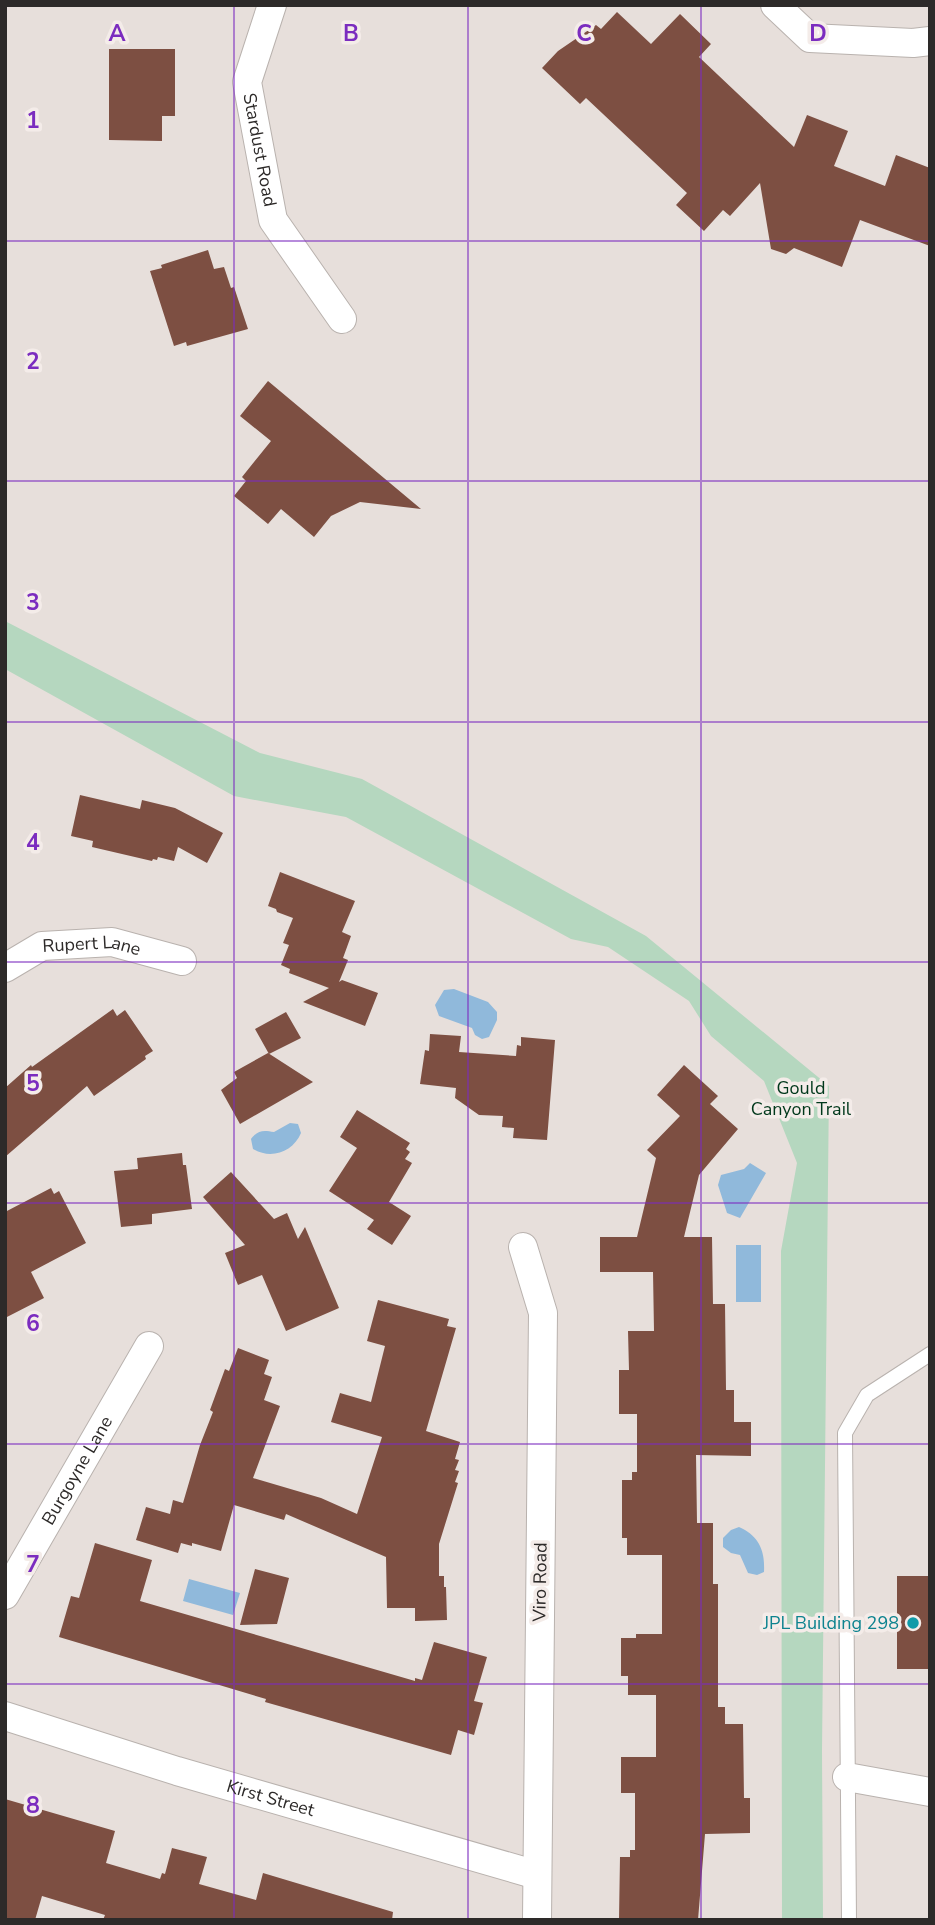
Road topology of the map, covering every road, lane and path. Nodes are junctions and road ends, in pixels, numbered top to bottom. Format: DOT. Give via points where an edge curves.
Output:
graph roads {
  1 [pos="272,5"];
  2 [pos="775,5"];
  3 [pos="930,41"];
  4 [pos="342,319"];
  5 [pos="182,961"];
  6 [pos="5,968"];
  7 [pos="523,1247"];
  8 [pos="149,1346"];
  9 [pos="930,1354"];
  10 [pos="5,1595"];
  11 [pos="5,1716"];
  12 [pos="847,1777"];
  13 [pos="930,1792"];
  14 [pos="537,1875"];
  15 [pos="537,1920"];
  16 [pos="849,1920"];
  1 -- 4 [label="street, Stardust Road" via="247,82 273,220"];
  2 -- 3 [label="street" via="810,38"];
  5 -- 6 [label="street, Rupert Lane" via="113,942 43,946"];
  7 -- 14 [label="street, Viro Road" via="543,1313"];
  8 -- 10 [label="street, Burgoyne Lane"];
  9 -- 12 [label="lane" via="867,1395 845,1433"];
  11 -- 14 [label="street, Kirst Street"];
  12 -- 13 [label="street"];
  12 -- 16 [label="lane"];
  14 -- 15 [label="street, Viro Road"];
}
